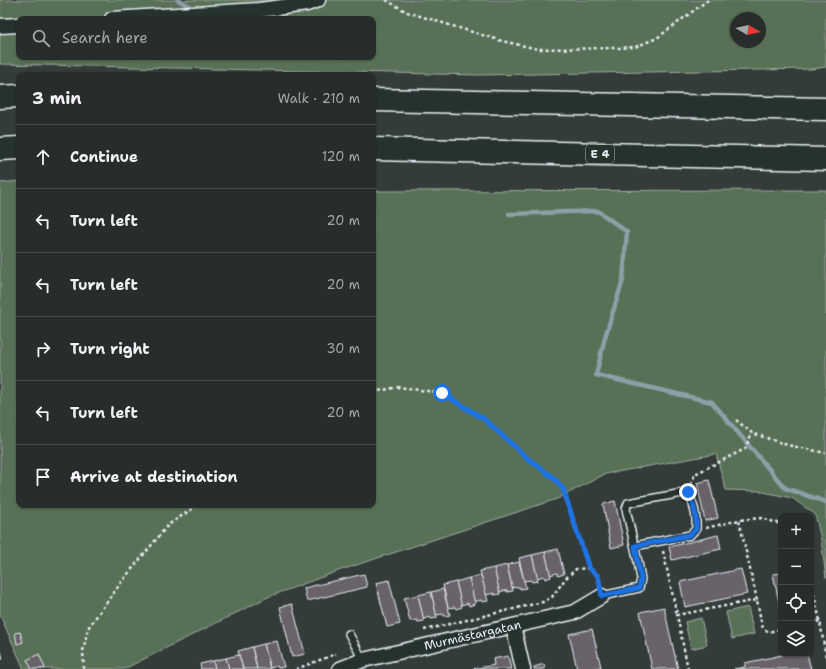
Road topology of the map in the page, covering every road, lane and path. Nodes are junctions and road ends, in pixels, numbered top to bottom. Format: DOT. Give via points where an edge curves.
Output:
graph roads {
  1 [pos="318,0"];
  2 [pos="386,0"];
  3 [pos="708,0"];
  4 [pos="161,16"];
  5 [pos="16,24"];
  6 [pos="0,26"];
  7 [pos="16,96"];
  8 [pos="0,97"];
  9 [pos="376,100"];
  10 [pos="826,109"];
  11 [pos="16,148"];
  12 [pos="0,149"];
  13 [pos="376,149"];
  14 [pos="826,159"];
  15 [pos="376,391"];
  16 [pos="736,420"];
  17 [pos="752,433"];
  18 [pos="826,453"];
  19 [pos="688,492"];
  20 [pos="194,508"];
  21 [pos="739,520"];
  22 [pos="778,523"];
  23 [pos="696,529"];
  24 [pos="662,541"];
  25 [pos="635,546"];
  26 [pos="589,568"];
  27 [pos="812,585"];
  28 [pos="602,596"];
  29 [pos="757,600"];
  30 [pos="677,615"];
  31 [pos="820,621"];
  32 [pos="814,622"];
  33 [pos="513,626"];
  34 [pos="423,630"];
  35 [pos="778,630"];
  36 [pos="349,634"];
  37 [pos="355,646"];
  38 [pos="826,658"];
  39 [pos="362,660"];
  40 [pos="84,669"];
  41 [pos="296,669"];
  42 [pos="340,669"];
  43 [pos="523,669"];
  44 [pos="688,669"];
  1 -- 4 [label="street" via="307,4 259,10"];
  2 -- 3 [label="path" via="407,12 502,41 546,49 635,46 657,38"];
  5 -- 6 [label="street"];
  7 -- 8 [label="highway"];
  9 -- 10 [label="highway"];
  11 -- 12 [label="highway"];
  13 -- 14 [label="highway, E 4"];
  15 -- 26 [label="path" via="399,387 442,393 484,419 555,479 563,489"];
  16 -- 17 [label="path"];
  17 -- 18 [label="path" via="787,445"];
  17 -- 19 [label="path" via="745,449 695,474"];
  19 -- 23 [label="lane" via="693,500"];
  19 -- 25 [label="lane" via="628,502 626,509"];
  20 -- 40 [label="path" via="168,525 88,628 83,651"];
  21 -- 22 [label="path" via="761,518"];
  21 -- 23 [label="path"];
  21 -- 29 [label="path"];
  23 -- 24 [label="lane" via="690,535"];
  24 -- 25 [label="lane"];
  24 -- 30 [label="path"];
  25 -- 28 [label="lane" via="641,579 639,588"];
  26 -- 28 [label="path" via="598,576"];
  26 -- 34 [label="path" via="576,569 552,597 543,602"];
  27 -- 31 [label="path"];
  28 -- 33 [label="street, Murmästargatan" via="575,612"];
  29 -- 30 [label="path"];
  29 -- 35 [label="path" via="762,626 768,632"];
  30 -- 44 [label="path"];
  31 -- 32 [label="path"];
  31 -- 38 [label="path"];
  33 -- 39 [label="street, Murmästargatan"];
  33 -- 43 [label="street"];
  36 -- 37 [label="lane"];
  37 -- 39 [label="lane"];
  37 -- 41 [label="path"];
  39 -- 42 [label="street, Murmästargatan"];
}
